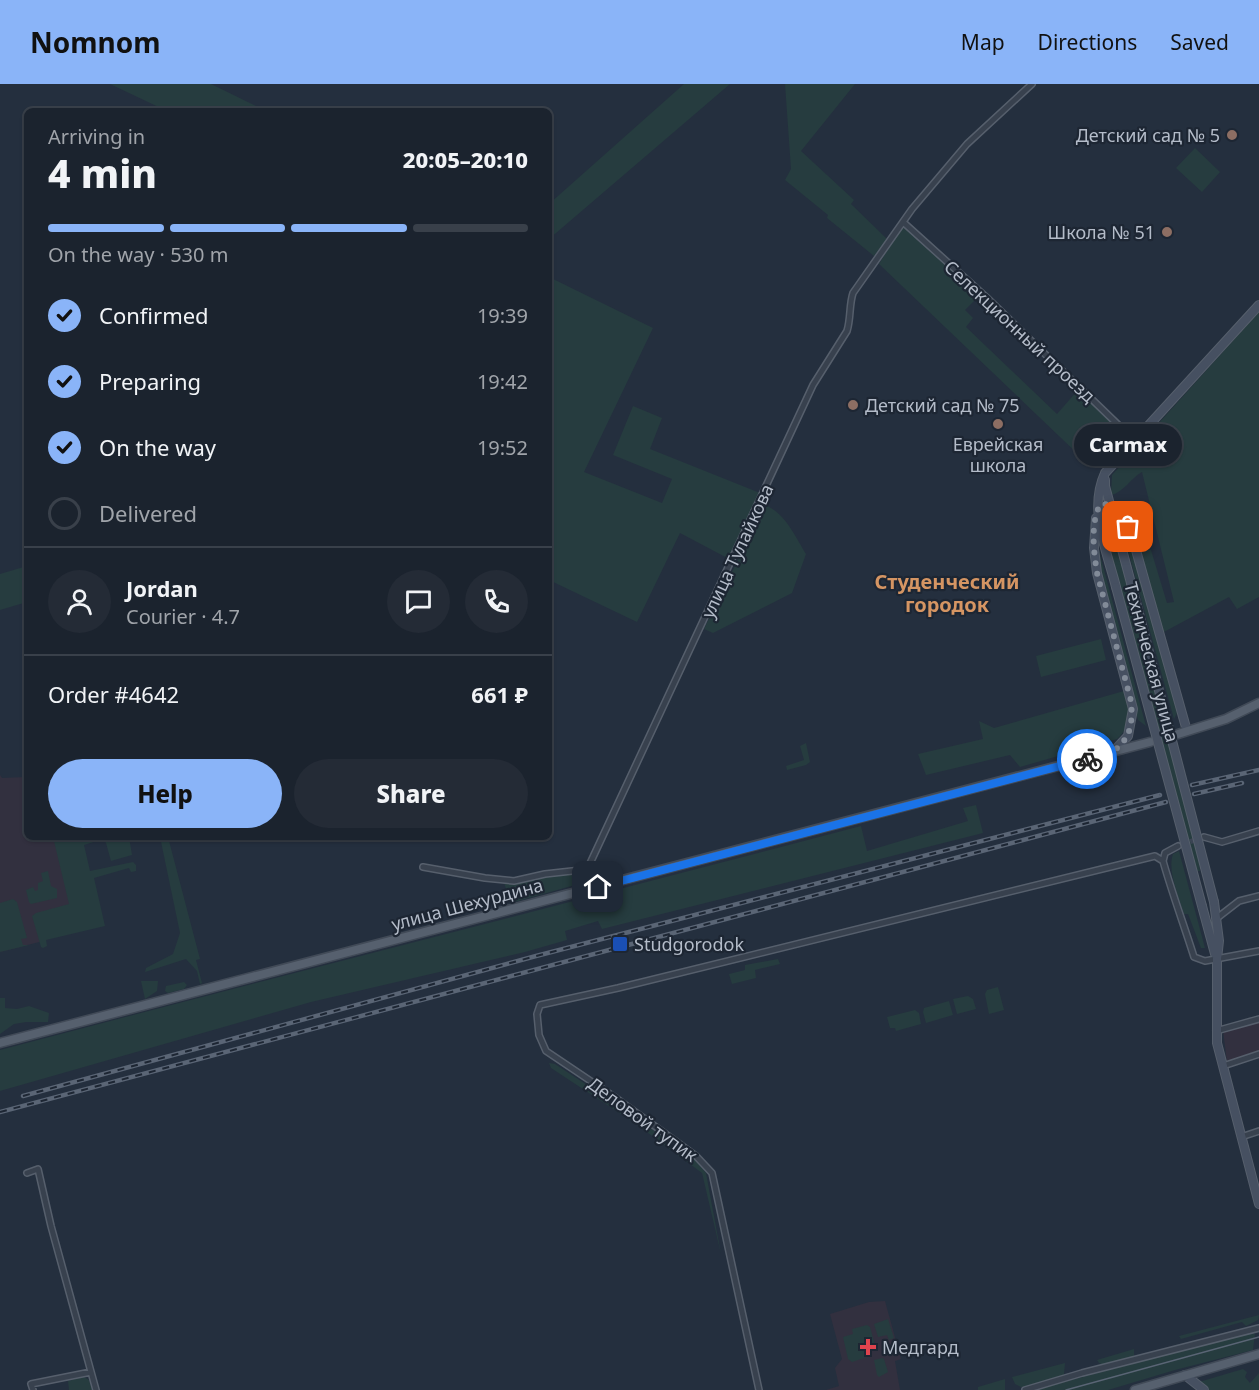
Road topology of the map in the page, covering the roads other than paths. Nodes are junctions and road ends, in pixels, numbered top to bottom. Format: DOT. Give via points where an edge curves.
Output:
graph roads {
  1 [pos="1032,84"];
  2 [pos="903,222"];
  3 [pos="1259,305"];
  4 [pos="1136,441"];
  5 [pos="1105,474"];
  6 [pos="1097,512"];
  7 [pos="1113,513"];
  8 [pos="1259,703"];
  9 [pos="1182,733"];
  10 [pos="1150,742"];
  11 [pos="1113,752"];
  12 [pos="1259,831"];
  13 [pos="1204,837"];
  14 [pos="1178,846"];
  15 [pos="1163,861"];
  16 [pos="423,867"];
  17 [pos="586,872"];
  18 [pos="588,889"];
  19 [pos="1259,896"];
  20 [pos="1217,918"];
  21 [pos="1259,951"];
  22 [pos="1217,959"];
  23 [pos="1259,1019"];
  24 [pos="1216,1031"];
  25 [pos="0,1043"];
  26 [pos="1259,1054"];
  27 [pos="1222,1066"];
  28 [pos="1259,1131"];
  29 [pos="1241,1137"];
  30 [pos="27,1173"];
  31 [pos="1259,1204"];
  32 [pos="1259,1328"];
  33 [pos="1259,1354"];
  34 [pos="91,1372"];
  35 [pos="1185,1375"];
  36 [pos="32,1387"];
  37 [pos="96,1390"];
  38 [pos="759,1390"];
  39 [pos="1025,1390"];
  40 [pos="1135,1390"];
  41 [pos="1204,1390"];
  1 -- 2 [label="street, улица Тулайкова" via="975,135"];
  2 -- 4 [label="street, Селекционный проезд"];
  2 -- 17 [label="street, улица Тулайкова" via="854,292 847,331 813,384"];
  3 -- 4 [label="main road"];
  4 -- 5 [label="main road"];
  5 -- 6 [label="main road, Техническая улица"];
  5 -- 7 [label="main road, Техническая улица"];
  6 -- 7 [label="street" via="1104,504"];
  6 -- 11 [label="main road" via="1097,573 1132,709 1128,736"];
  6 -- 22 [label="main road, Техническая улица, bridge"];
  7 -- 9 [label="main road" via="1132,536"];
  7 -- 20 [label="main road, Техническая улица, bridge"];
  8 -- 9 [label="main road"];
  10 -- 11 [label="main road, улица Шехурдина"];
  11 -- 18 [label="main road, улица Шехурдина"];
  12 -- 13 [label="street" via="1222,842"];
  14 -- 15 [label="street" via="1165,853"];
  15 -- 22 [label="street" via="1194,957 1205,961"];
  15 -- 38 [label="street, Деловой тупик" via="1155,856 540,1005 540,1043 546,1051 696,1156 712,1173"];
  16 -- 17 [label="street" via="505,880"];
  17 -- 18 [label="street"];
  18 -- 25 [label="main road, улица Шехурдина"];
  19 -- 20 [label="street" via="1239,901"];
  20 -- 22 [label="main road, Техническая улица"];
  21 -- 22 [label="street"];
  22 -- 24 [label="main road, Техническая улица"];
  23 -- 24 [label="street"];
  24 -- 27 [label="main road, Техническая улица"];
  26 -- 27 [label="street"];
  27 -- 29 [label="main road, Техническая улица"];
  28 -- 29 [label="street"];
  29 -- 31 [label="main road, Техническая улица"];
  30 -- 34 [label="street" via="38,1169"];
  32 -- 39 [label="street"];
  33 -- 35 [label="main road"];
  34 -- 36 [label="street"];
  34 -- 37 [label="street"];
  35 -- 40 [label="main road"];
  35 -- 41 [label="main road"];
}
